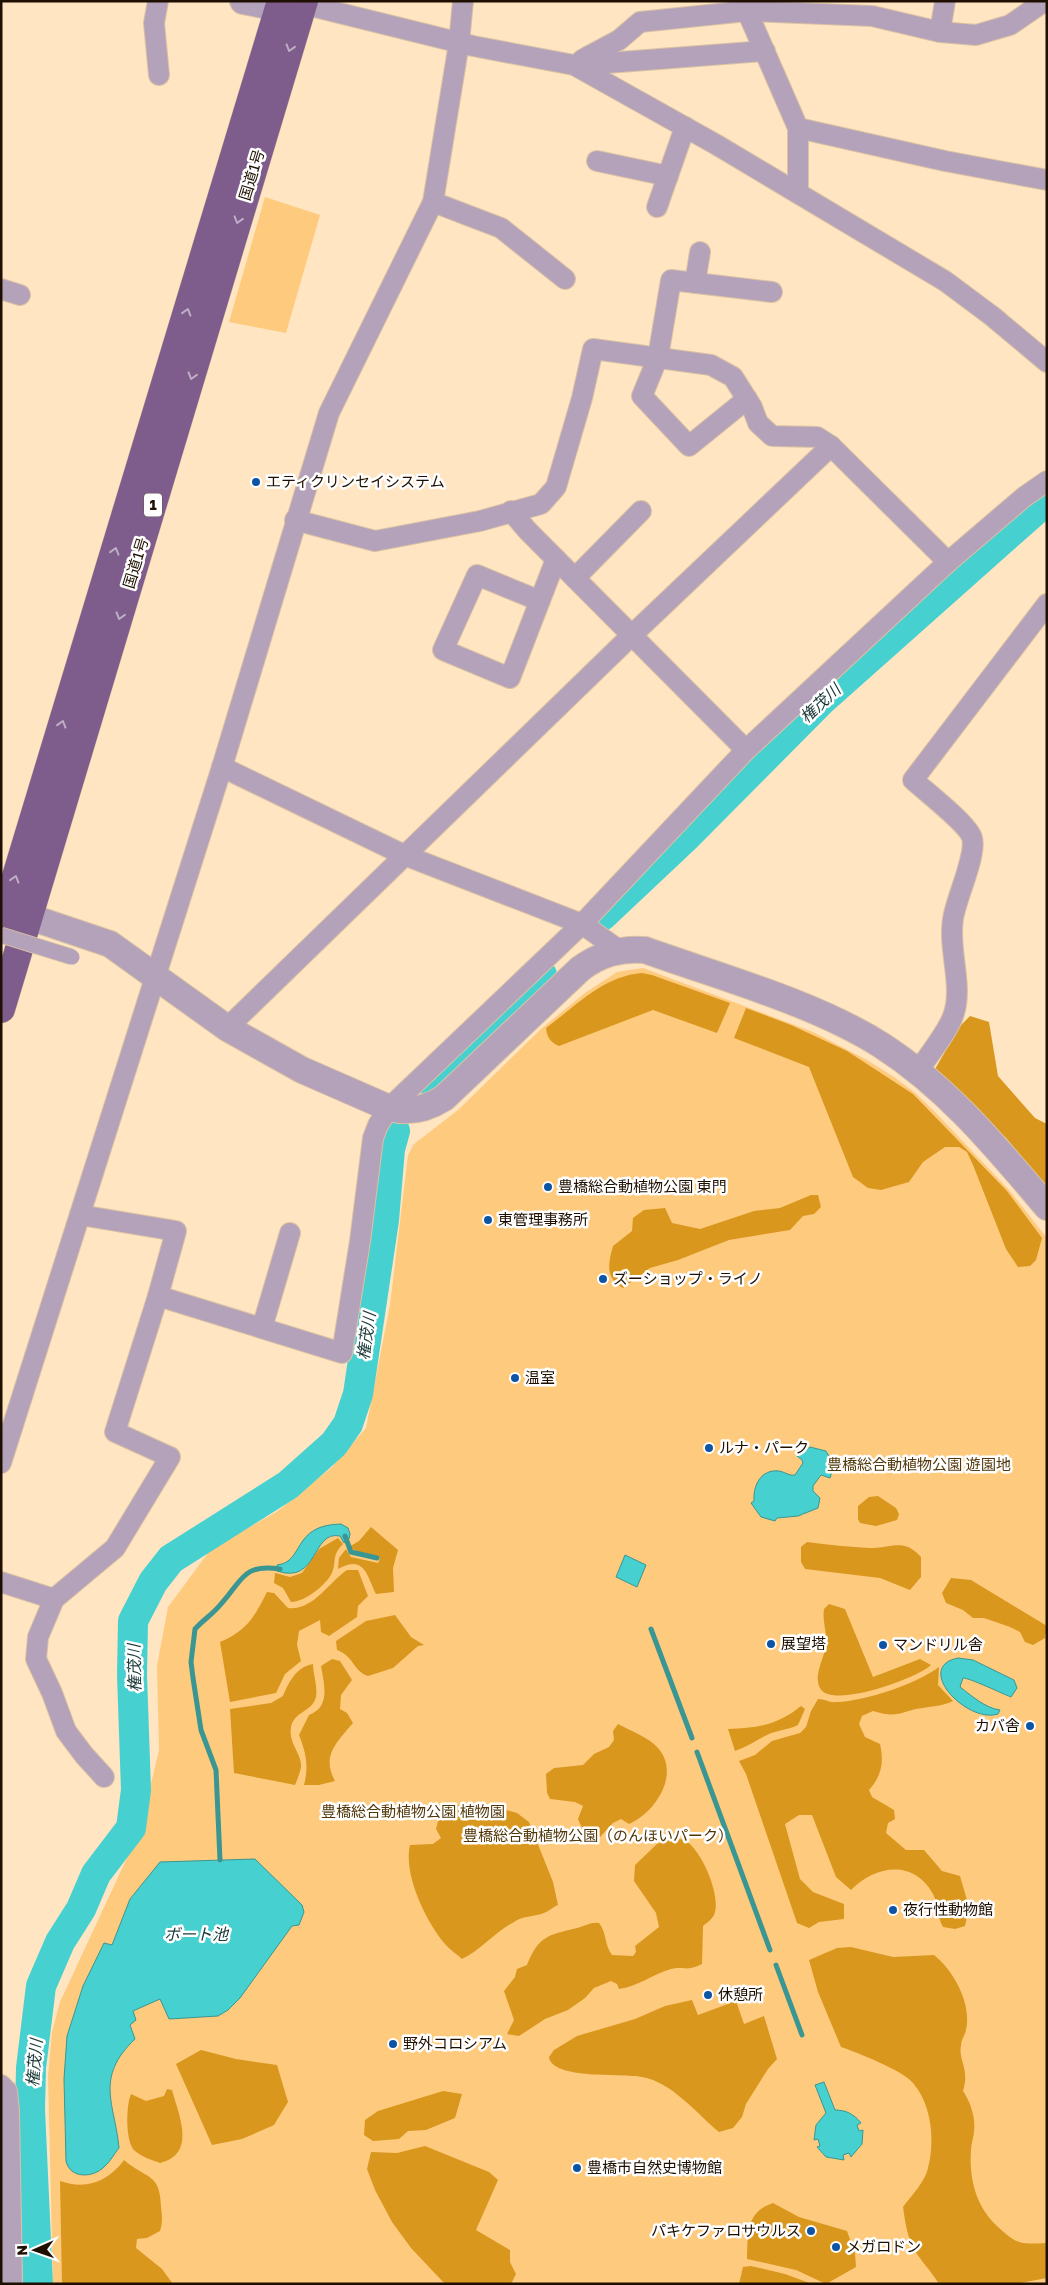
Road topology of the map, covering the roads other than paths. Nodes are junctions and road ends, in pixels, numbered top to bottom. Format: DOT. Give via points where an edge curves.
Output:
graph roads {
  1 [pos="158,1"];
  2 [pos="242,1"];
  3 [pos="463,1"];
  4 [pos="945,1"];
  5 [pos="1045,1"];
  6 [pos="292,4"];
  7 [pos="742,6"];
  8 [pos="793,7"];
  9 [pos="940,32"];
  10 [pos="459,43"];
  11 [pos="765,51"];
  12 [pos="581,61"];
  13 [pos="159,75"];
  14 [pos="685,127"];
  15 [pos="798,128"];
  16 [pos="597,161"];
  17 [pos="668,176"];
  18 [pos="1047,180"];
  19 [pos="798,193"];
  20 [pos="433,202"];
  21 [pos="657,207"];
  22 [pos="700,252"];
  23 [pos="565,280"];
  24 [pos="695,283"];
  25 [pos="772,292"];
  26 [pos="658,357"];
  27 [pos="1047,362"];
  28 [pos="747,399"];
  29 [pos="831,446"];
  30 [pos="1047,480"];
  31 [pos="511,511"];
  32 [pos="641,511"];
  33 [pos="295,520"];
  34 [pos="556,559"];
  35 [pos="948,562"];
  36 [pos="575,578"];
  37 [pos="540,601"];
  38 [pos="1047,604"];
  39 [pos="632,635"];
  40 [pos="746,750"];
  41 [pos="222,767"];
  42 [pos="404,856"];
  43 [pos="8,919"];
  44 [pos="582,924"];
  45 [pos="619,950"];
  46 [pos="72,957"];
  47 [pos="155,976"];
  48 [pos="1,1009"];
  49 [pos="227,1028"];
  50 [pos="918,1071"];
  51 [pos="389,1108"];
  52 [pos="1047,1207"];
  53 [pos="80,1215"];
  54 [pos="290,1233"];
  55 [pos="158,1296"];
  56 [pos="262,1328"];
  57 [pos="1,1463"];
  58 [pos="1,1582"];
  59 [pos="54,1599"];
  60 [pos="104,1777"];
  61 [pos="1,2085"];
  62 [pos="12,2284"];
  1 -- 13 [label="street" via="154,23"];
  2 -- 6 [label="street"];
  3 -- 10 [label="street"];
  4 -- 9 [label="street"];
  5 -- 9 [label="street" via="1010,25 976,35"];
  6 -- 10 [label="street"];
  6 -- 43 [label="highway, 国道1号 / 1"];
  7 -- 8 [label="street"];
  7 -- 11 [label="street"];
  7 -- 12 [label="street" via="640,22 619,40"];
  8 -- 9 [label="street" via="872,16"];
  10 -- 12 [label="street"];
  10 -- 20 [label="street"];
  11 -- 12 [label="street" via="607,63"];
  11 -- 15 [label="street"];
  12 -- 14 [label="street"];
  14 -- 17 [label="street"];
  14 -- 19 [label="street"];
  15 -- 18 [label="street"];
  15 -- 19 [label="street"];
  16 -- 17 [label="street"];
  17 -- 21 [label="street"];
  19 -- 27 [label="street" via="945,281"];
  20 -- 23 [label="street" via="501,228"];
  20 -- 33 [label="street" via="329,413"];
  22 -- 24 [label="street"];
  24 -- 25 [label="street"];
  24 -- 26 [label="street" via="672,280"];
  26 -- 28 [label="street" via="711,365 733,377"];
  26 -- 28 [label="street" via="642,396 689,446"];
  26 -- 31 [label="street" via="592,349 582,398 556,487 541,504"];
  28 -- 29 [label="street" via="758,423 772,436 817,438"];
  29 -- 35 [label="street"];
  29 -- 39 [label="street"];
  30 -- 35 [label="street"];
  31 -- 33 [label="street" via="480,521 375,541"];
  31 -- 34 [label="street"];
  32 -- 36 [label="street"];
  33 -- 41 [label="street"];
  34 -- 36 [label="street"];
  34 -- 37 [label="street"];
  35 -- 40 [label="street"];
  36 -- 39 [label="street"];
  37 -- 37 [label="street" via="510,678 443,650 477,575"];
  38 -- 50 [label="street" via="913,780 967,829 973,844 951,928 956,996 954,1015"];
  39 -- 40 [label="street"];
  39 -- 42 [label="street"];
  40 -- 44 [label="street"];
  41 -- 42 [label="street"];
  41 -- 47 [label="street"];
  42 -- 44 [label="street"];
  42 -- 49 [label="street"];
  43 -- 46 [label="street, bridge"];
  43 -- 47 [label="street" via="110,944"];
  43 -- 48 [label="highway, 国道1号 / 1"];
  44 -- 45 [label="street"];
  44 -- 51 [label="street"];
  45 -- 50 [label="street" via="645,950 800,1006 880,1045"];
  45 -- 51 [label="street" via="580,968 444,1098 416,1109"];
  47 -- 49 [label="street"];
  47 -- 53 [label="street"];
  49 -- 51 [label="street" via="302,1070"];
  50 -- 52 [label="street" via="981,1129"];
  51 -- 56 [label="street" via="373,1138 342,1353"];
  53 -- 55 [label="street" via="176,1230"];
  53 -- 57 [label="street"];
  54 -- 56 [label="street"];
  55 -- 56 [label="street"];
  55 -- 59 [label="street" via="115,1432 170,1457 115,1548"];
  58 -- 59 [label="street"];
  59 -- 60 [label="street" via="38,1637 36,1659 66,1730"];
  61 -- 62 [label="street" via="8,2091"];
}
